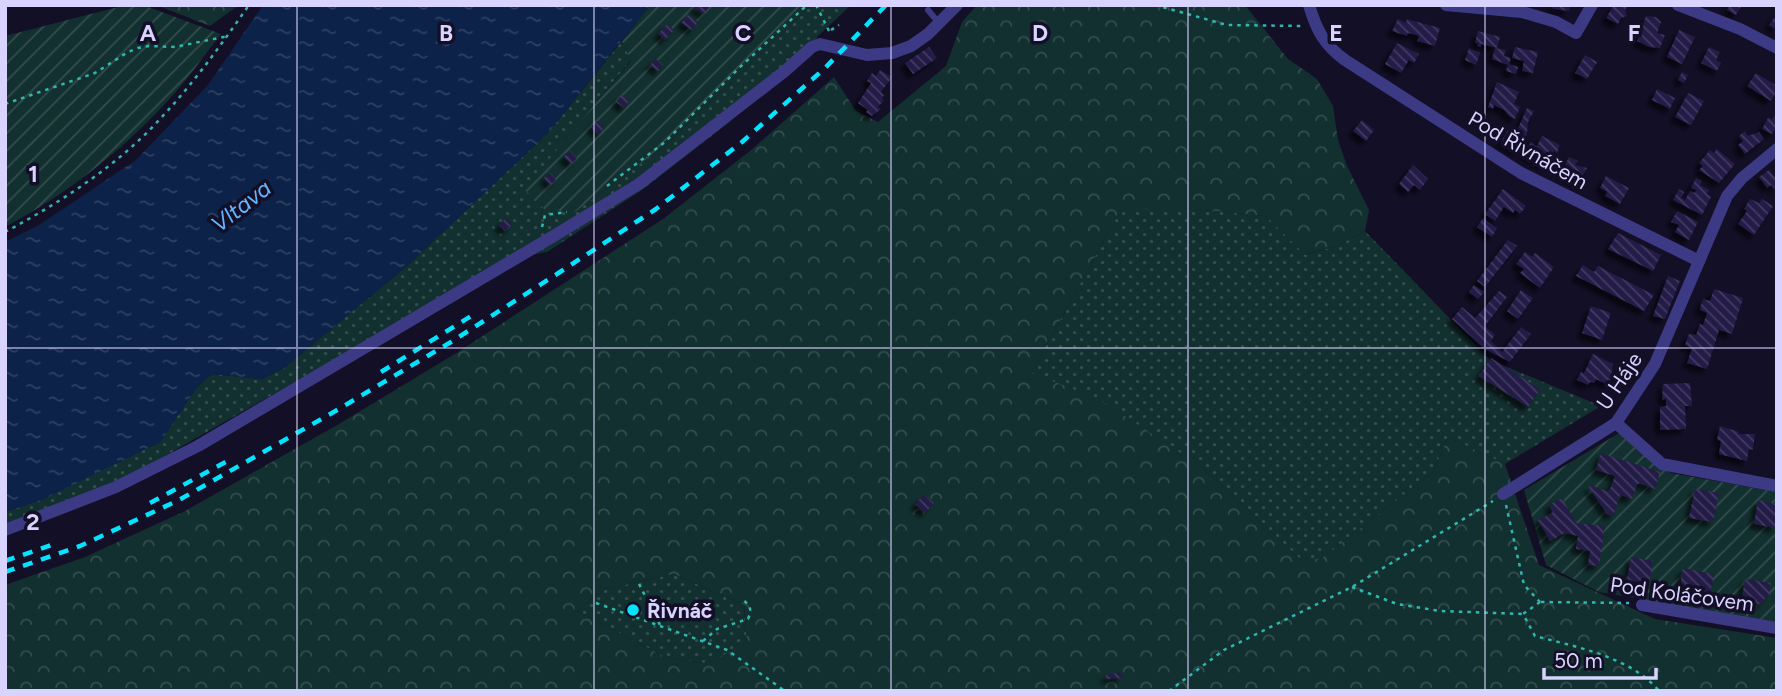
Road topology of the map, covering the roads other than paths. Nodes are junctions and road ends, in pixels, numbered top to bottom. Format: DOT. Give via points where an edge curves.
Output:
graph roads {
  1 [pos="957,5"];
  2 [pos="1309,5"];
  3 [pos="1446,5"];
  4 [pos="1592,5"];
  5 [pos="1678,5"];
  6 [pos="929,10"];
  7 [pos="939,23"];
  8 [pos="1777,48"];
  9 [pos="1777,149"];
  10 [pos="1699,261"];
  11 [pos="1616,423"];
  12 [pos="1777,486"];
  13 [pos="1503,494"];
  14 [pos="5,530"];
  15 [pos="1642,604"];
  16 [pos="1777,628"];
  1 -- 7 [label="street"];
  2 -- 10 [label="street, Pod Řivnáčem" via="1327,45 1345,60 1521,173"];
  3 -- 4 [label="street" via="1522,12 1576,33"];
  5 -- 8 [label="street"];
  6 -- 7 [label="lane"];
  7 -- 14 [label="street" via="911,46 892,53 867,54 820,44 812,47 639,184 552,237 198,446 116,487"];
  9 -- 10 [label="street, U Háje" via="1727,196"];
  10 -- 11 [label="street, U Háje" via="1655,364"];
  11 -- 12 [label="street" via="1662,464"];
  11 -- 13 [label="street, U Háje"];
  15 -- 16 [label="street, Pod Koláčovem"];
}
